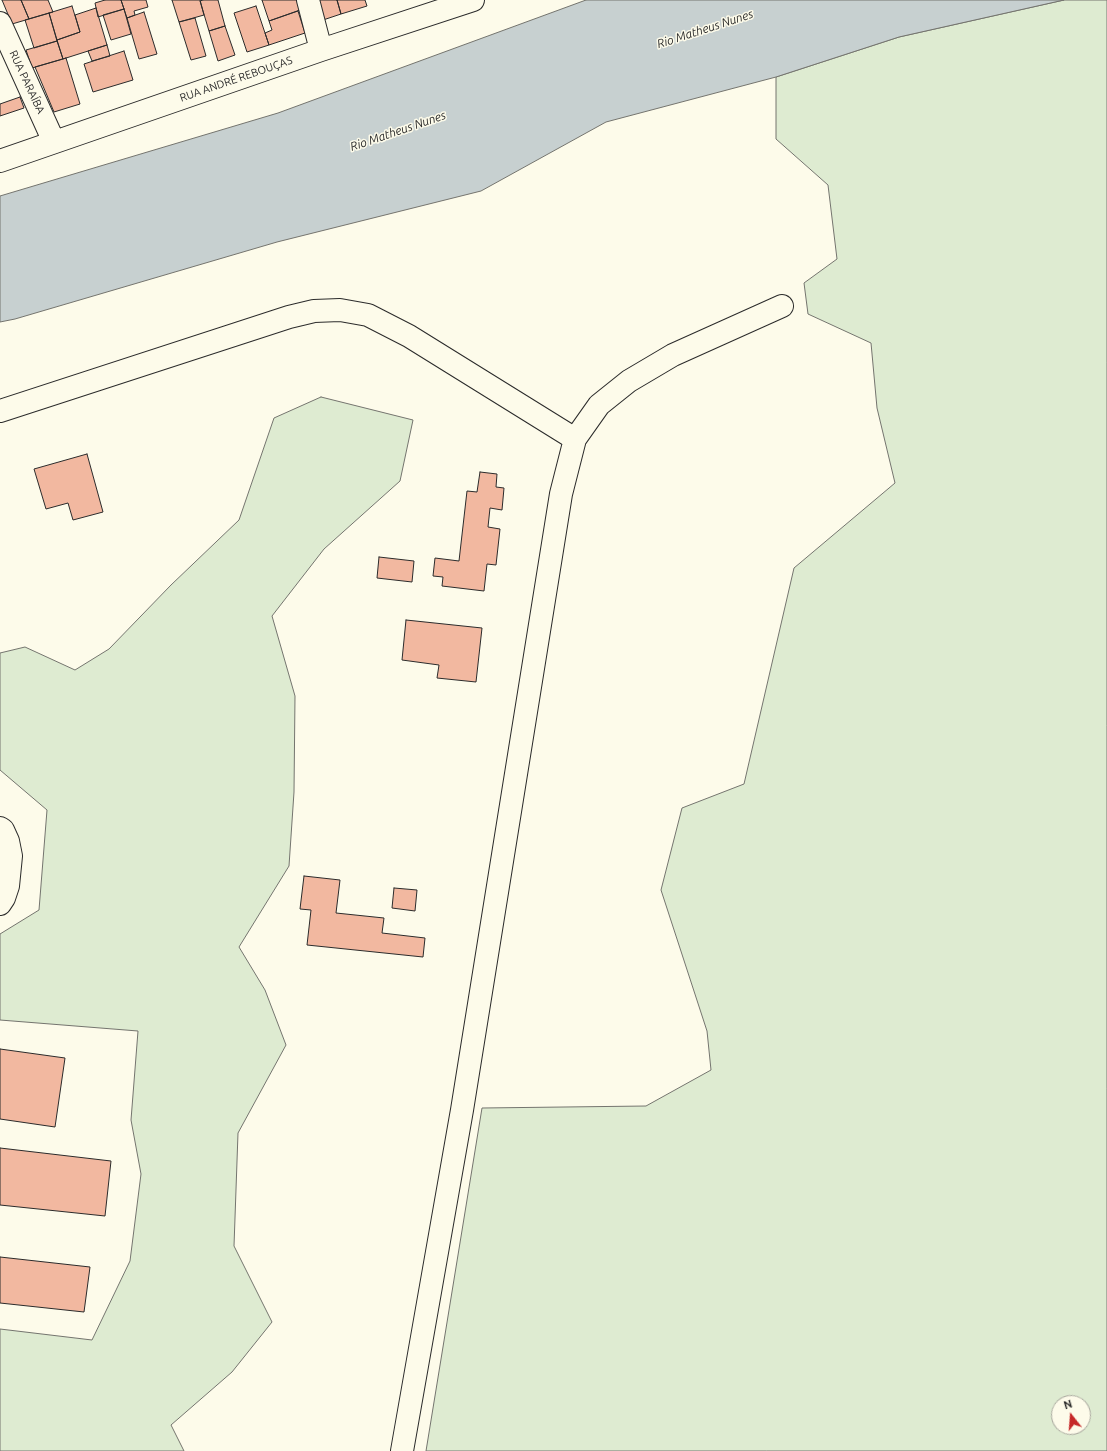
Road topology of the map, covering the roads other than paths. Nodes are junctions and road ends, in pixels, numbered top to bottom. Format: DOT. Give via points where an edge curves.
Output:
graph roads {
  1 [pos="308,0"];
  2 [pos="473,0"];
  3 [pos="0,23"];
  4 [pos="321,50"];
  5 [pos="54,142"];
  6 [pos="0,161"];
  7 [pos="782,306"];
  8 [pos="0,411"];
  9 [pos="575,439"];
  10 [pos="0,828"];
  11 [pos="0,904"];
  12 [pos="402,1451"];
  1 -- 4 [label="street"];
  2 -- 4 [label="street, RUA ANDRÉ REBOUÇAS"];
  3 -- 5 [label="street, RUA PARAÍBA"];
  4 -- 5 [label="street, RUA ANDRÉ REBOUÇAS"];
  5 -- 6 [label="street, RUA ANDRÉ REBOUÇAS"];
  7 -- 9 [label="street" via="673,355 629,381 599,405"];
  8 -- 9 [label="street" via="289,317 314,311 340,310 368,315 409,336"];
  9 -- 12 [label="street" via="561,494 462,1110"];
  10 -- 11 [label="street" via="8,841 11,856 8,886"];
}
